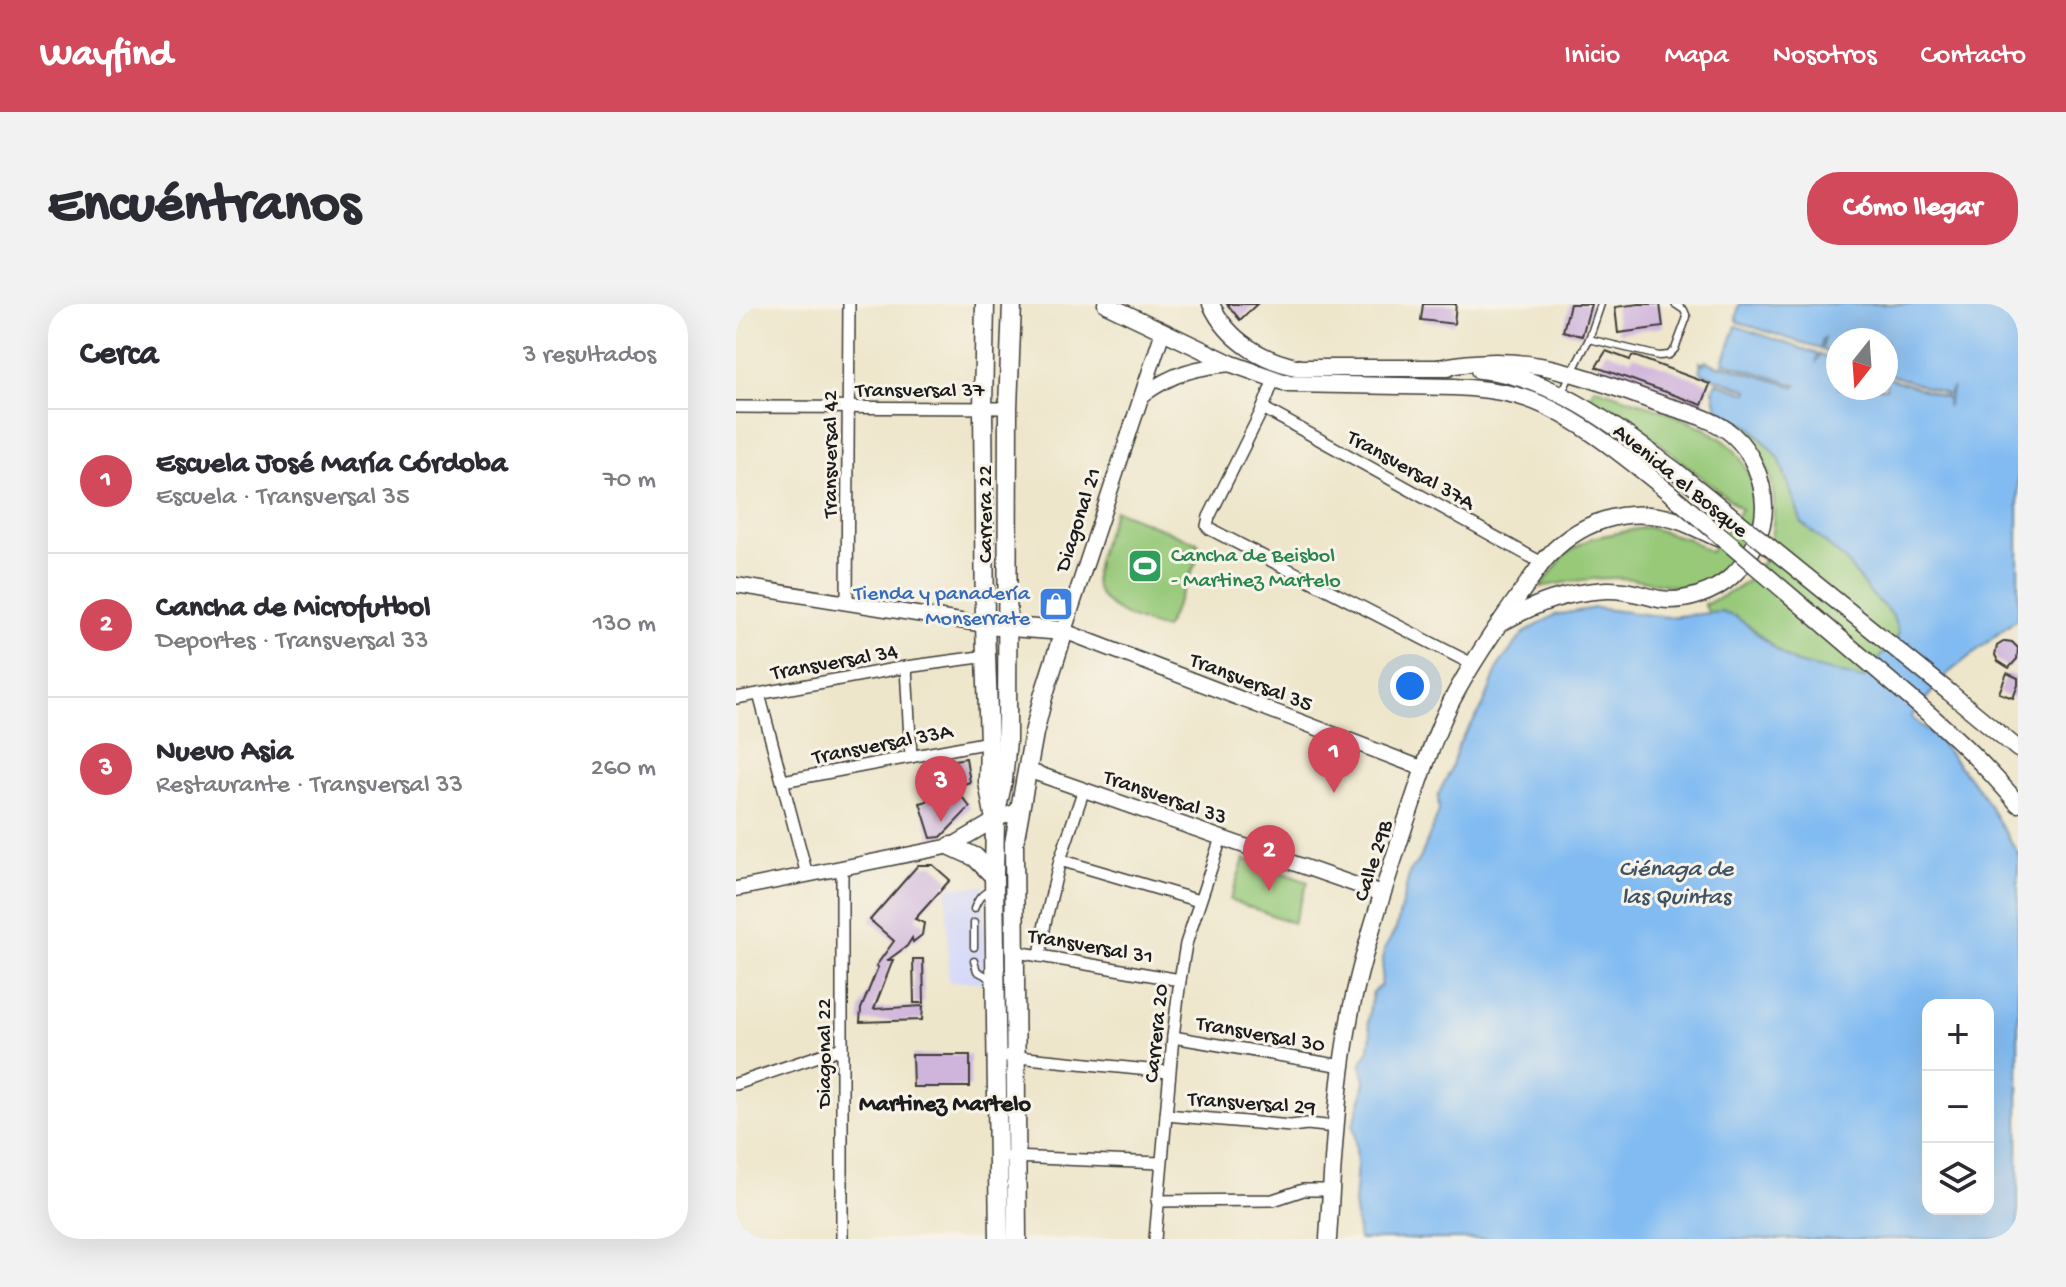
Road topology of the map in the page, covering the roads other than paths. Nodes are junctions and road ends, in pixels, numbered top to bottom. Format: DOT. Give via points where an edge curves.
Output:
graph roads {
  1 [pos="849,304"];
  2 [pos="985,304"];
  3 [pos="1012,304"];
  4 [pos="1106,304"];
  5 [pos="1211,304"];
  6 [pos="1601,304"];
  7 [pos="1675,304"];
  8 [pos="1163,331"];
  9 [pos="1589,339"];
  10 [pos="1232,364"];
  11 [pos="1438,368"];
  12 [pos="1573,372"];
  13 [pos="1274,379"];
  14 [pos="1561,394"];
  15 [pos="1143,396"];
  16 [pos="736,407"];
  17 [pos="848,407"];
  18 [pos="983,408"];
  19 [pos="1008,408"];
  20 [pos="1263,408"];
  21 [pos="1723,540"];
  22 [pos="1542,563"];
  23 [pos="736,585"];
  24 [pos="847,603"];
  25 [pos="1499,624"];
  26 [pos="985,625"];
  27 [pos="1007,627"];
  28 [pos="1064,631"];
  29 [pos="987,656"];
  30 [pos="1474,665"];
  31 [pos="906,667"];
  32 [pos="759,694"];
  33 [pos="736,698"];
  34 [pos="998,741"];
  35 [pos="2018,749"];
  36 [pos="911,757"];
  37 [pos="1424,769"];
  38 [pos="1027,770"];
  39 [pos="783,781"];
  40 [pos="1084,789"];
  41 [pos="2018,804"];
  42 [pos="1019,810"];
  43 [pos="995,820"];
  44 [pos="1221,838"];
  45 [pos="951,846"];
  46 [pos="1060,860"];
  47 [pos="842,868"];
  48 [pos="807,875"];
  49 [pos="994,882"];
  50 [pos="736,889"];
  51 [pos="1382,894"];
  52 [pos="1199,901"];
  53 [pos="974,909"];
  54 [pos="974,923"];
  55 [pos="974,947"];
  56 [pos="995,948"];
  57 [pos="1014,951"];
  58 [pos="1040,956"];
  59 [pos="974,961"];
  60 [pos="1180,980"];
  61 [pos="995,981"];
  62 [pos="1173,1037"];
  63 [pos="842,1048"];
  64 [pos="1006,1056"];
  65 [pos="1342,1066"];
  66 [pos="1169,1072"];
  67 [pos="736,1084"];
  68 [pos="1166,1115"];
  69 [pos="1335,1127"];
  70 [pos="1007,1157"];
  71 [pos="1161,1163"];
  72 [pos="1331,1190"];
  73 [pos="1157,1201"];
  74 [pos="736,1232"];
  75 [pos="839,1237"];
  76 [pos="739,1239"];
  77 [pos="999,1239"];
  78 [pos="1017,1239"];
  79 [pos="1155,1239"];
  80 [pos="1328,1239"];
  1 -- 17 [label="street, Transversal 42"];
  2 -- 18 [label="main road, Carrera 22"];
  3 -- 19 [label="main road, Carrera 22"];
  4 -- 8 [label="main road, Avenida el Bosque"];
  5 -- 11 [label="main road, Avenida el Bosque" via="1238,340 1286,365"];
  6 -- 9 [label="lane"];
  7 -- 9 [label="lane" via="1687,317 1669,355"];
  8 -- 10 [label="main road, Avenida el Bosque"];
  8 -- 15 [label="street, Diagonal 21"];
  9 -- 12 [label="lane"];
  10 -- 13 [label="main road, Avenida el Bosque"];
  10 -- 15 [label="street" via="1175,375"];
  11 -- 12 [label="main road" via="1498,361"];
  11 -- 14 [label="main road, Avenida el Bosque" via="1507,373"];
  12 -- 14 [label="lane"];
  12 -- 25 [label="main road" via="1732,434 1758,474 1762,527 1735,573 1702,593 1661,599 1619,590 1583,592 1536,604"];
  13 -- 20 [label="street"];
  13 -- 21 [label="main road, Avenida el Bosque, bridge" via="1305,386 1478,388 1516,395 1551,409 1625,456"];
  14 -- 35 [label="main road, Avenida el Bosque, bridge" via="1676,471"];
  15 -- 28 [label="street, Diagonal 21"];
  16 -- 17 [label="street, Transversal 37"];
  17 -- 18 [label="street, Transversal 37"];
  17 -- 24 [label="street, Transversal 42"];
  18 -- 19 [label="street, Transversal 37"];
  18 -- 26 [label="main road, Carrera 22"];
  19 -- 27 [label="main road, Carrera 22"];
  20 -- 22 [label="street, Transversal 37A"];
  20 -- 30 [label="street" via="1207,526"];
  21 -- 22 [label="main road, Calle 29B" via="1661,517 1623,516 1569,536"];
  21 -- 41 [label="main road, Avenida el Bosque, bridge" via="1930,715"];
  22 -- 25 [label="main road, Calle 29B"];
  23 -- 24 [label="street"];
  24 -- 26 [label="street"];
  25 -- 30 [label="main road, Calle 29B"];
  26 -- 27 [label="main road"];
  26 -- 29 [label="main road, Carrera 22"];
  27 -- 28 [label="main road"];
  27 -- 34 [label="main road, Carrera 22"];
  28 -- 37 [label="street, Transversal 35"];
  28 -- 38 [label="main road, Diagonal 21"];
  29 -- 31 [label="street, Transversal 34"];
  29 -- 34 [label="main road, Carrera 22" via="989,720"];
  30 -- 37 [label="main road, Calle 29B" via="1451,703"];
  31 -- 32 [label="street, Transversal 34"];
  31 -- 36 [label="street"];
  32 -- 33 [label="street, Transversal 34"];
  32 -- 39 [label="street"];
  34 -- 36 [label="street, Transversal 33A"];
  34 -- 38 [label="main road"];
  34 -- 43 [label="main road, Carrera 22" via="988,782"];
  36 -- 39 [label="street, Transversal 33A"];
  37 -- 51 [label="main road, Calle 29B"];
  38 -- 40 [label="street, Transversal 33"];
  38 -- 42 [label="main road, Carrera 22"];
  39 -- 48 [label="street"];
  40 -- 44 [label="street, Transversal 33"];
  40 -- 46 [label="street"];
  42 -- 43 [label="street"];
  42 -- 57 [label="main road, Carrera 22" via="1013,862"];
  43 -- 45 [label="street"];
  43 -- 49 [label="main road, Carrera 22"];
  44 -- 51 [label="street, Transversal 33"];
  44 -- 52 [label="street, Carrera 20"];
  45 -- 47 [label="street"];
  45 -- 49 [label="main road" via="975,857"];
  46 -- 52 [label="street"];
  46 -- 58 [label="street"];
  47 -- 48 [label="street"];
  47 -- 63 [label="street, Diagonal 22"];
  48 -- 50 [label="street"];
  49 -- 53 [label="lane"];
  49 -- 56 [label="main road, Carrera 22"];
  51 -- 65 [label="main road, Calle 29B"];
  52 -- 60 [label="street, Carrera 20"];
  54 -- 55 [label="lane"];
  56 -- 57 [label="street, Transversal 31"];
  56 -- 61 [label="main road, Carrera 22"];
  57 -- 58 [label="street, Transversal 31"];
  57 -- 64 [label="main road, Carrera 22"];
  58 -- 60 [label="street, Transversal 31"];
  59 -- 61 [label="lane" via="977,971"];
  60 -- 62 [label="street, Carrera 20"];
  61 -- 64 [label="main road, Carrera 22"];
  62 -- 65 [label="street, Transversal 30"];
  62 -- 66 [label="street, Carrera 20"];
  63 -- 67 [label="street"];
  63 -- 75 [label="street, Diagonal 22"];
  64 -- 66 [label="street"];
  64 -- 70 [label="main road, Carrera 22"];
  65 -- 69 [label="main road, Calle 29B"];
  66 -- 68 [label="street, Carrera 20"];
  68 -- 69 [label="street, Transversal 29"];
  68 -- 71 [label="street, Carrera 20"];
  69 -- 72 [label="main road, Calle 29B"];
  70 -- 71 [label="street"];
  70 -- 77 [label="main road, Carrera 22"];
  70 -- 78 [label="main road, Carrera 22"];
  71 -- 73 [label="street, Carrera 20"];
  72 -- 73 [label="street" via="1303,1190 1273,1200"];
  72 -- 80 [label="main road, Calle 29B"];
  73 -- 79 [label="street, Carrera 20"];
  74 -- 76 [label="street"];
}
